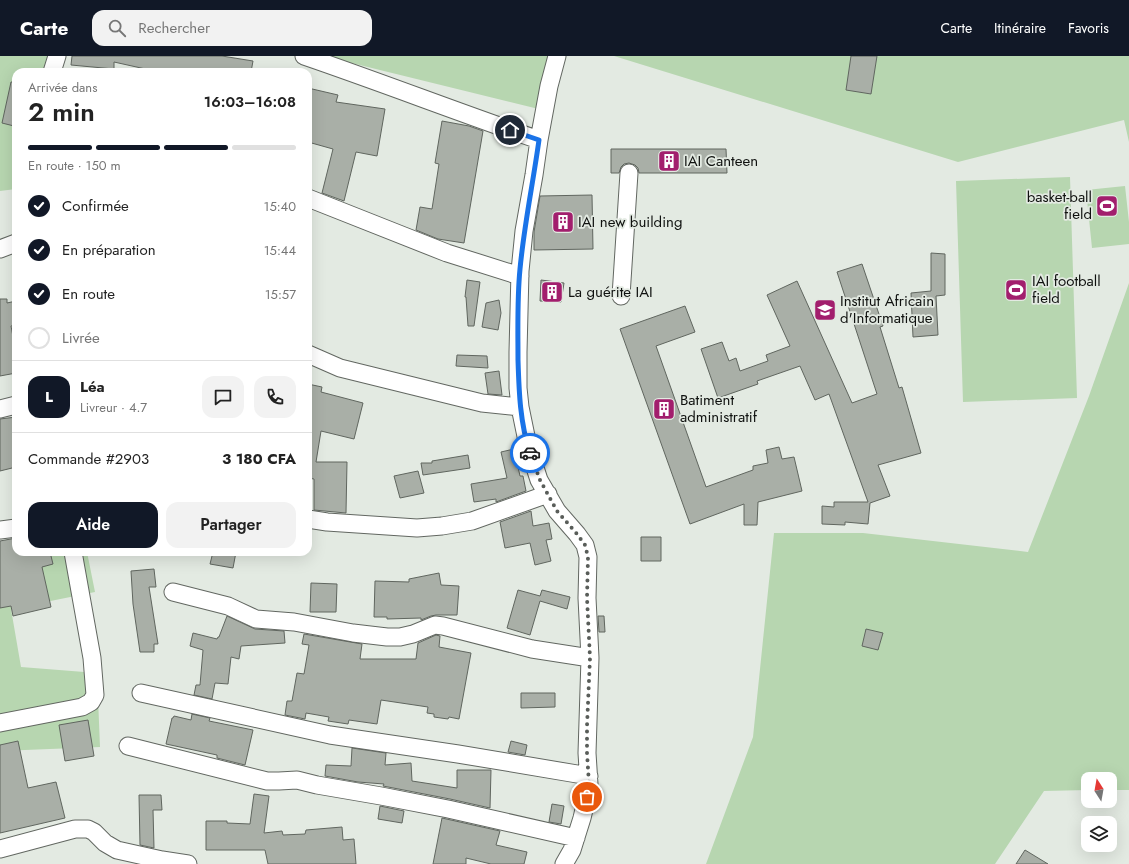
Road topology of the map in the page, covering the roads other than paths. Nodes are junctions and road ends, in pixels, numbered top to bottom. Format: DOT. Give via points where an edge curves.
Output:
graph roads {
  1 [pos="57,56"];
  2 [pos="304,56"];
  3 [pos="556,56"];
  4 [pos="53,68"];
  5 [pos="539,140"];
  6 [pos="629,173"];
  7 [pos="312,200"];
  8 [pos="12,244"];
  9 [pos="0,249"];
  10 [pos="520,276"];
  11 [pos="621,296"];
  12 [pos="312,356"];
  13 [pos="12,406"];
  14 [pos="520,407"];
  15 [pos="0,409"];
  16 [pos="548,494"];
  17 [pos="312,520"];
  18 [pos="12,528"];
  19 [pos="0,530"];
  20 [pos="74,556"];
  21 [pos="173,592"];
  22 [pos="590,658"];
  23 [pos="141,693"];
  24 [pos="0,723"];
  25 [pos="128,746"];
  26 [pos="589,776"];
  27 [pos="576,838"];
  28 [pos="0,849"];
  29 [pos="188,864"];
  30 [pos="564,864"];
  1 -- 4 [label="street"];
  2 -- 5 [label="street"];
  3 -- 5 [label="street"];
  5 -- 10 [label="street" via="524,231"];
  6 -- 11 [label="street"];
  7 -- 10 [label="street" via="447,253"];
  8 -- 9 [label="street"];
  10 -- 14 [label="street"];
  12 -- 14 [label="street" via="340,368 482,403"];
  13 -- 15 [label="street"];
  14 -- 16 [label="street" via="528,446"];
  16 -- 17 [label="street" via="472,521 442,526 417,528"];
  16 -- 22 [label="street" via="557,511 585,545 588,557"];
  18 -- 19 [label="street"];
  20 -- 24 [label="street" via="92,658 95,695 91,702 82,707"];
  21 -- 22 [label="street" via="228,606 256,619 294,622 387,637 400,637 435,625 532,649"];
  22 -- 26 [label="street" via="587,726"];
  23 -- 26 [label="street" via="330,735"];
  25 -- 27 [label="street" via="267,781 297,780 448,809"];
  26 -- 27 [label="street" via="587,797"];
  27 -- 30 [label="street"];
  28 -- 29 [label="street" via="75,829 88,829 118,850"];
}
